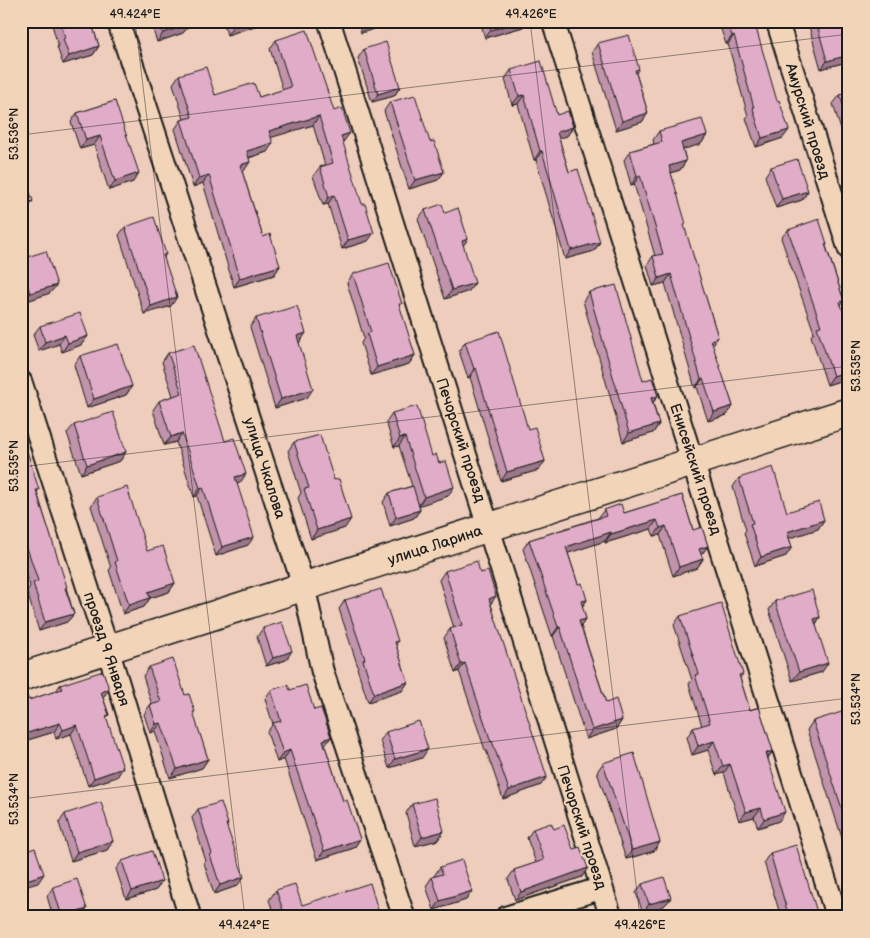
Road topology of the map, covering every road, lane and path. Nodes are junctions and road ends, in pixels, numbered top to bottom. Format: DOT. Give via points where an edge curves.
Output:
graph roads {
  1 [pos="118,21"];
  2 [pos="329,21"];
  3 [pos="553,21"];
  4 [pos="777,21"];
  5 [pos="849,249"];
  6 [pos="21,382"];
  7 [pos="849,412"];
  8 [pos="694,462"];
  9 [pos="488,528"];
  10 [pos="304,587"];
  11 [pos="108,650"];
  12 [pos="21,677"];
  13 [pos="602,888"];
  14 [pos="190,917"];
  15 [pos="404,917"];
  16 [pos="507,917"];
  17 [pos="611,917"];
  18 [pos="837,917"];
  1 -- 10 [label="street, улица Чкалова"];
  2 -- 9 [label="street, Печорский проезд"];
  3 -- 8 [label="street, Енисейский проезд"];
  4 -- 5 [label="street, Амурский проезд"];
  6 -- 11 [label="street, проезд 9 Января"];
  7 -- 8 [label="street, улица Ларина"];
  8 -- 9 [label="street, улица Ларина"];
  8 -- 18 [label="street, Енисейский проезд"];
  9 -- 10 [label="street, улица Ларина"];
  9 -- 13 [label="street, Печорский проезд"];
  10 -- 11 [label="street, улица Ларина"];
  10 -- 15 [label="street, улица Чкалова" via="322,670"];
  11 -- 12 [label="street, улица Ларина"];
  11 -- 14 [label="street, проезд 9 Января"];
  13 -- 16 [label="street"];
  13 -- 17 [label="street, Печорский проезд"];
}
